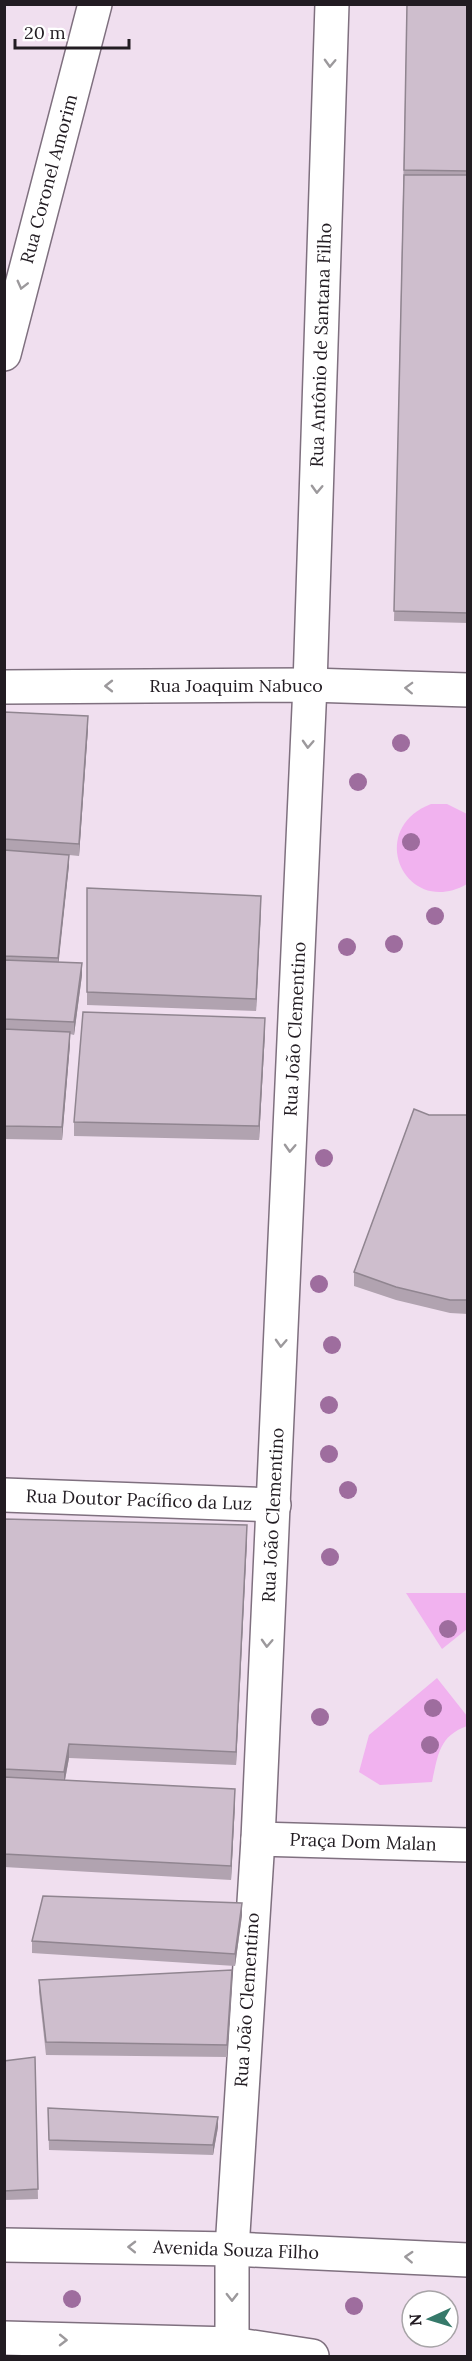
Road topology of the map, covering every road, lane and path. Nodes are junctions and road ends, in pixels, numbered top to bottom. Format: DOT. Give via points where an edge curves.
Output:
graph roads {
  1 [pos="95,4"];
  2 [pos="332,4"];
  3 [pos="4,354"];
  4 [pos="310,685"];
  5 [pos="4,687"];
  6 [pos="468,690"];
  7 [pos="4,1495"];
  8 [pos="274,1504"];
  9 [pos="258,1839"];
  10 [pos="468,1845"];
  11 [pos="4,2245"];
  12 [pos="232,2249"];
  13 [pos="468,2260"];
  14 [pos="4,2338"];
  15 [pos="226,2350"];
  16 [pos="312,2356"];
  1 -- 3 [label="main road, Rua Coronel Amorim, one-way"];
  2 -- 4 [label="main road, Rua Antônio de Santana Filho, one-way"];
  4 -- 5 [label="main road, Rua Joaquim Nabuco, one-way"];
  6 -- 4 [label="main road, Rua Joaquim Nabuco, one-way"];
  4 -- 8 [label="main road, Rua João Clementino, one-way"];
  7 -- 8 [label="main road, Rua Doutor Pacífico da Luz"];
  8 -- 9 [label="main road, Rua João Clementino, one-way"];
  9 -- 10 [label="main road, Praça Dom Malan"];
  9 -- 12 [label="main road, Rua João Clementino"];
  12 -- 11 [label="main road, Avenida Souza Filho, one-way"];
  13 -- 12 [label="main road, Avenida Souza Filho, one-way"];
  12 -- 15 [label="main road, Rua João Clementino, one-way"];
  14 -- 15 [label="main road, one-way"];
  15 -- 16 [label="main road"];
}
